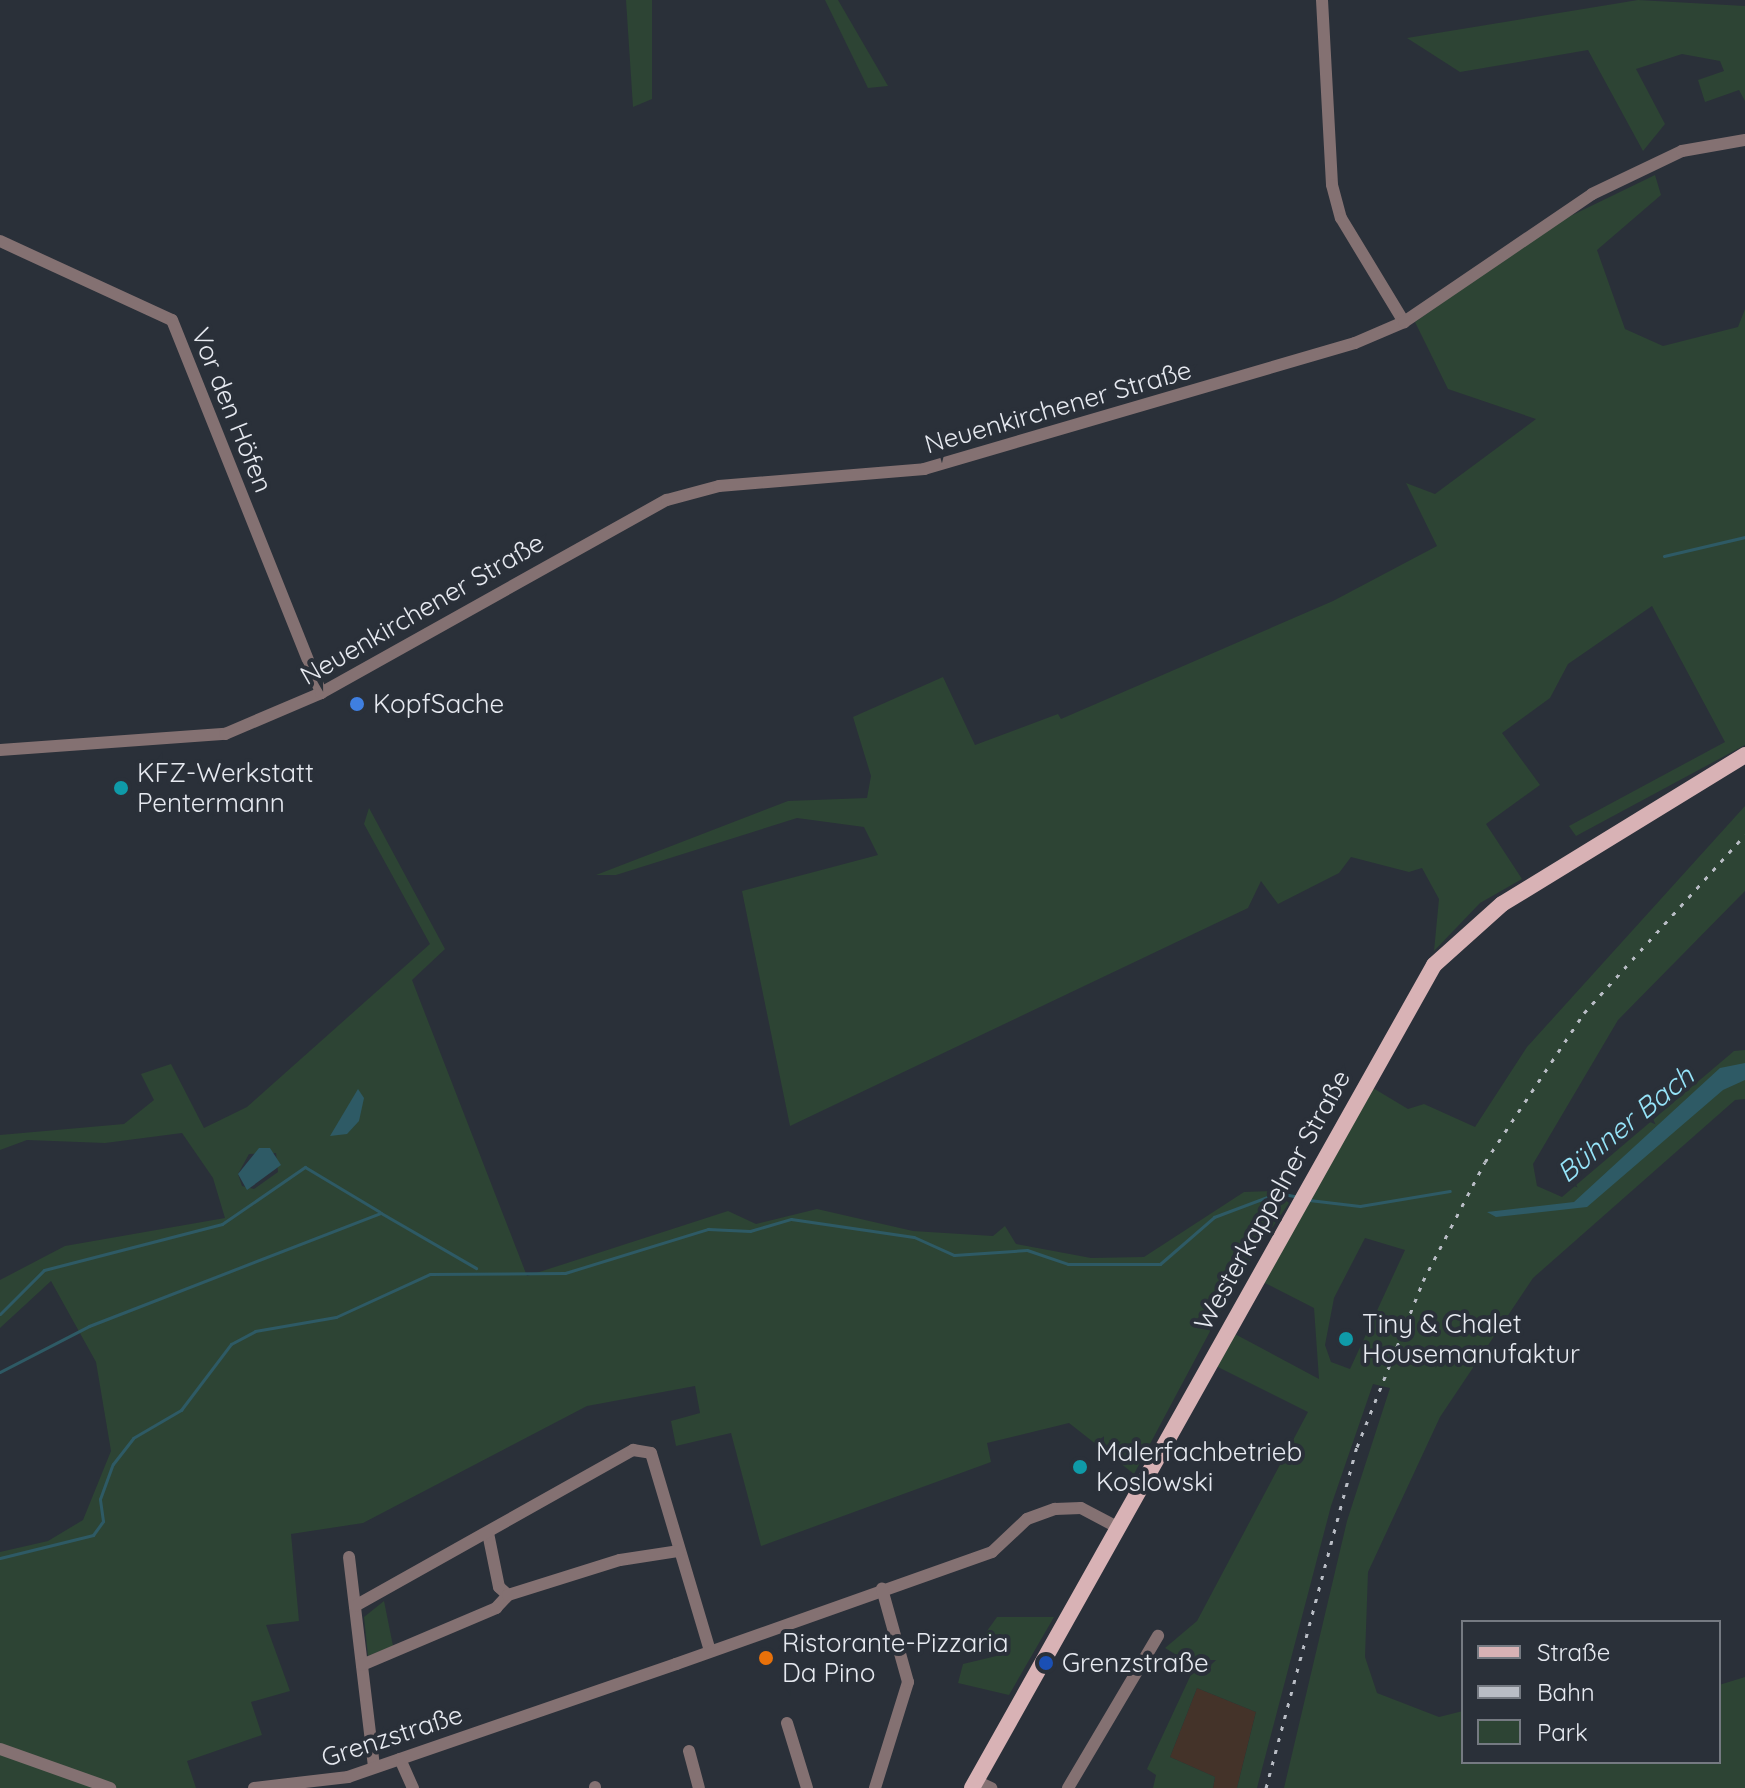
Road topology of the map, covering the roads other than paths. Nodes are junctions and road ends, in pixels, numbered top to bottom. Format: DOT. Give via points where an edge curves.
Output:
graph roads {
  1 [pos="1322,0"];
  2 [pos="1745,140"];
  3 [pos="0,241"];
  4 [pos="1404,322"];
  5 [pos="321,693"];
  6 [pos="0,750"];
  7 [pos="1745,755"];
  8 [pos="1117,1527"];
  9 [pos="488,1533"];
  10 [pos="679,1551"];
  11 [pos="349,1557"];
  12 [pos="882,1589"];
  13 [pos="508,1595"];
  14 [pos="355,1606"];
  15 [pos="1158,1636"];
  16 [pos="710,1651"];
  17 [pos="362,1665"];
  18 [pos="787,1723"];
  19 [pos="0,1749"];
  20 [pos="689,1751"];
  21 [pos="400,1759"];
  22 [pos="374,1766"];
  23 [pos="979,1786"];
  24 [pos="803,1787"];
  25 [pos="110,1788"];
  26 [pos="254,1788"];
  27 [pos="413,1788"];
  28 [pos="699,1788"];
  29 [pos="875,1788"];
  30 [pos="1068,1788"];
  1 -- 4 [label="street" via="1332,185 1341,218"];
  2 -- 4 [label="street, Neuenkirchener Straße" via="1682,151 1592,194"];
  3 -- 5 [label="street, Vor den Höfen" via="172,320"];
  4 -- 5 [label="street, Neuenkirchener Straße" via="1003,450 894,473 719,486 667,500"];
  5 -- 6 [label="street, Neuenkirchener Straße" via="225,734"];
  7 -- 8 [label="main road, Westerkappelner Straße" via="1527,888 1448,949"];
  8 -- 12 [label="street, Grenzstraße" via="1081,1508 1055,1509 1027,1519 992,1552"];
  8 -- 23 [label="main road, Westerkappelner Straße"];
  9 -- 10 [label="street" via="633,1450 651,1453"];
  9 -- 13 [label="street" via="499,1587"];
  9 -- 14 [label="street"];
  10 -- 13 [label="street" via="620,1560"];
  10 -- 16 [label="street"];
  11 -- 14 [label="street"];
  12 -- 16 [label="street, Grenzstraße"];
  12 -- 29 [label="street" via="908,1682 900,1727"];
  13 -- 17 [label="street" via="496,1608"];
  14 -- 17 [label="street"];
  15 -- 30 [label="street"];
  16 -- 21 [label="street, Grenzstraße"];
  17 -- 22 [label="street"];
  18 -- 24 [label="street"];
  19 -- 25 [label="street"];
  20 -- 28 [label="street"];
  21 -- 22 [label="street, Grenzstraße"];
  21 -- 27 [label="street"];
  22 -- 26 [label="street, Grenzstraße" via="324,1783"];
}
